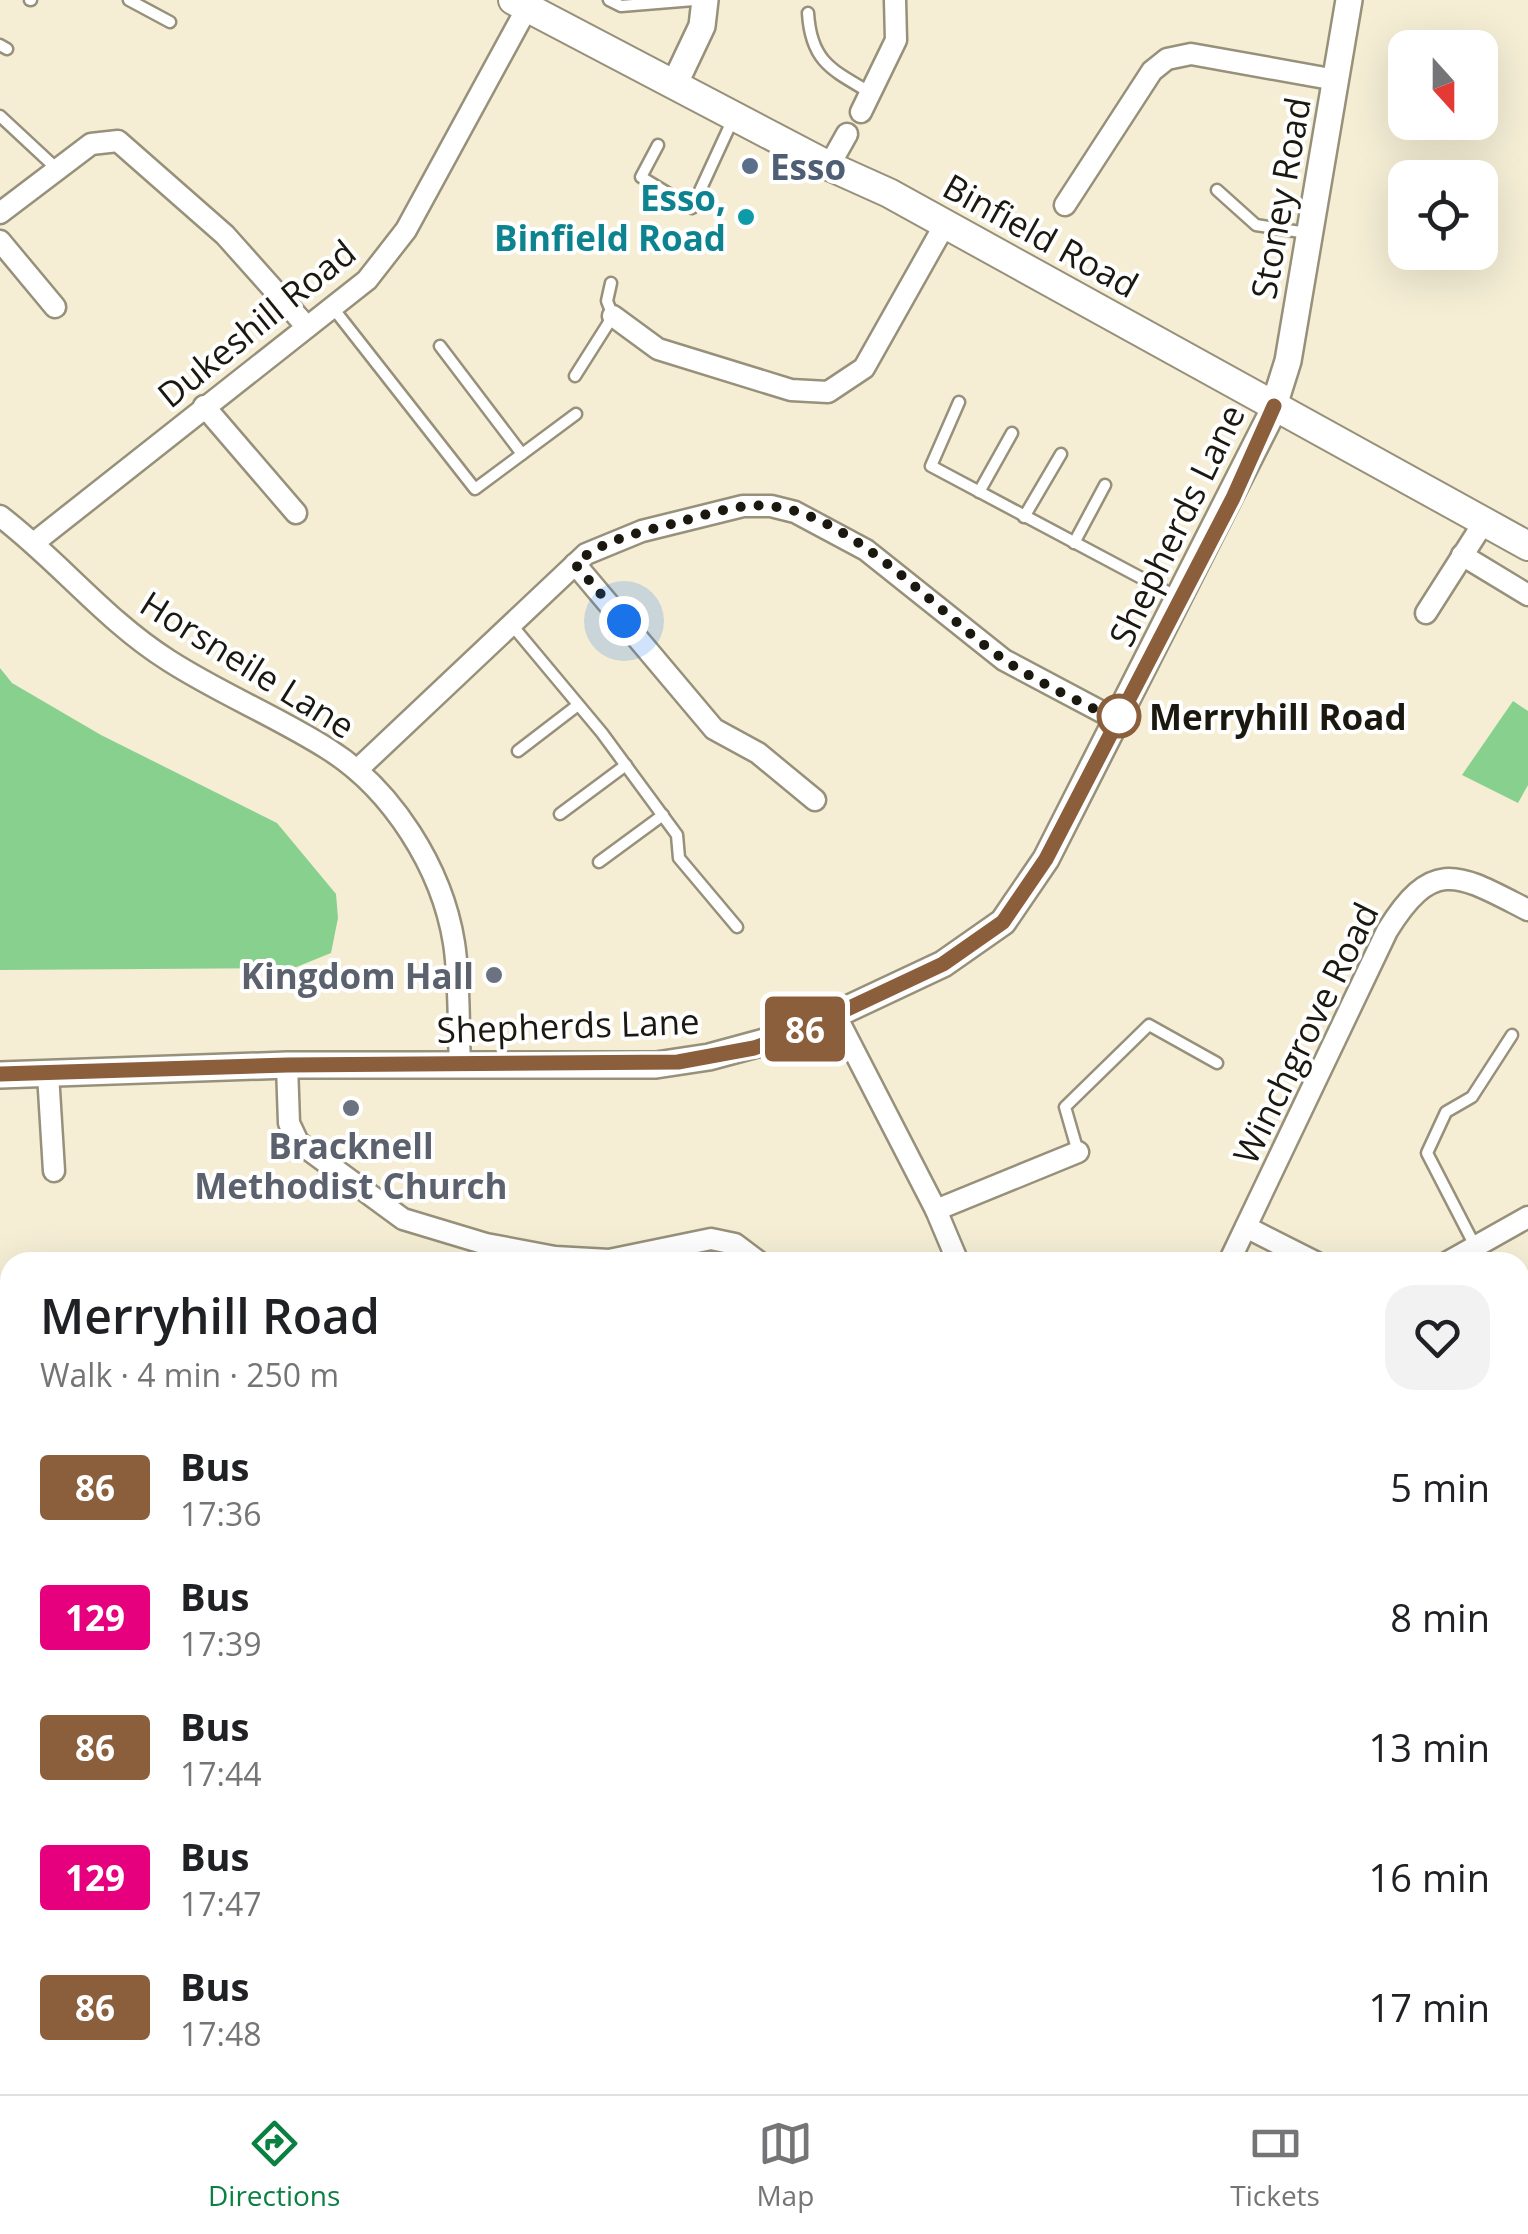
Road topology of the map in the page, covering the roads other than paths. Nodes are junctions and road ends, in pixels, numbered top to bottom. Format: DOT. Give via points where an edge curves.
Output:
graph roads {
  1 [pos="129,0"];
  2 [pos="609,0"];
  3 [pos="694,0"];
  4 [pos="706,0"];
  5 [pos="896,0"];
  6 [pos="1349,0"];
  7 [pos="148,4"];
  8 [pos="520,4"];
  9 [pos="808,12"];
  10 [pos="170,22"];
  11 [pos="1336,80"];
  12 [pos="674,83"];
  13 [pos="867,103"];
  14 [pos="735,115"];
  15 [pos="0,116"];
  16 [pos="847,134"];
  17 [pos="658,145"];
  18 [pos="829,166"];
  19 [pos="58,168"];
  20 [pos="1217,190"];
  21 [pos="1065,206"];
  22 [pos="0,212"];
  23 [pos="944,226"];
  24 [pos="1308,233"];
  25 [pos="0,241"];
  26 [pos="610,283"];
  27 [pos="54,308"];
  28 [pos="333,308"];
  29 [pos="612,316"];
  30 [pos="307,327"];
  31 [pos="440,346"];
  32 [pos="575,376"];
  33 [pos="959,402"];
  34 [pos="204,406"];
  35 [pos="1274,406"];
  36 [pos="576,414"];
  37 [pos="1012,433"];
  38 [pos="522,454"];
  39 [pos="1060,454"];
  40 [pos="1106,485"];
  41 [pos="979,492"];
  42 [pos="296,513"];
  43 [pos="0,516"];
  44 [pos="1024,516"];
  45 [pos="1484,522"];
  46 [pos="35,542"];
  47 [pos="1074,543"];
  48 [pos="1528,546"];
  49 [pos="1462,555"];
  50 [pos="575,564"];
  51 [pos="1528,595"];
  52 [pos="1180,598"];
  53 [pos="1426,613"];
  54 [pos="510,624"];
  55 [pos="578,704"];
  56 [pos="1117,720"];
  57 [pos="518,752"];
  58 [pos="626,766"];
  59 [pos="356,770"];
  60 [pos="816,800"];
  61 [pos="560,814"];
  62 [pos="663,816"];
  63 [pos="599,862"];
  64 [pos="1528,910"];
  65 [pos="737,926"];
  66 [pos="836,1016"];
  67 [pos="1512,1035"];
  68 [pos="1217,1063"];
  69 [pos="288,1065"];
  70 [pos="460,1065"];
  71 [pos="0,1074"];
  72 [pos="48,1074"];
  73 [pos="1078,1152"];
  74 [pos="54,1171"];
  75 [pos="936,1210"];
  76 [pos="1528,1217"];
  77 [pos="1246,1227"];
  78 [pos="1475,1247"];
  79 [pos="482,1252"];
  80 [pos="646,1252"];
  81 [pos="746,1252"];
  82 [pos="954,1252"];
  83 [pos="1234,1252"];
  84 [pos="1295,1252"];
  85 [pos="1466,1252"];
  1 -- 7 [label="lane"];
  2 -- 3 [label="lane" via="621,6"];
  4 -- 12 [label="street" via="702,26"];
  5 -- 13 [label="street" via="896,40"];
  6 -- 11 [label="street, Stoney Road"];
  7 -- 10 [label="lane"];
  8 -- 12 [label="main road, Binfield Road"];
  8 -- 28 [label="street, Dukeshill Road" via="390,254"];
  9 -- 13 [label="lane" via="810,40 827,67"];
  11 -- 21 [label="street" via="1191,54 1167,59 1147,77"];
  11 -- 24 [label="street, Stoney Road"];
  12 -- 14 [label="main road, Binfield Road"];
  14 -- 17 [label="lane" via="692,208 641,177"];
  14 -- 18 [label="main road, Binfield Road"];
  15 -- 19 [label="lane"];
  16 -- 18 [label="street"];
  18 -- 23 [label="main road, Binfield Road"];
  19 -- 22 [label="street"];
  19 -- 30 [label="street" via="91,144 124,145 225,235"];
  20 -- 24 [label="lane" via="1256,225"];
  23 -- 29 [label="street" via="864,368 828,392 792,390 658,349"];
  23 -- 35 [label="main road, Binfield Road"];
  24 -- 35 [label="street, Stoney Road" via="1288,361"];
  25 -- 27 [label="street"];
  26 -- 29 [label="lane"];
  28 -- 30 [label="street, Dukeshill Road"];
  28 -- 38 [label="lane" via="476,489"];
  29 -- 32 [label="lane"];
  30 -- 34 [label="street, Dukeshill Road"];
  31 -- 38 [label="lane"];
  33 -- 41 [label="lane" via="931,466"];
  34 -- 42 [label="street"];
  34 -- 46 [label="street, Dukeshill Road"];
  35 -- 45 [label="main road, Binfield Road"];
  35 -- 52 [label="street, Shepherds Lane"];
  36 -- 38 [label="lane"];
  37 -- 41 [label="lane"];
  39 -- 44 [label="lane"];
  40 -- 47 [label="lane"];
  41 -- 44 [label="lane"];
  43 -- 46 [label="street, Horsneile Lane"];
  44 -- 47 [label="lane"];
  45 -- 48 [label="main road, Binfield Road"];
  45 -- 49 [label="street"];
  46 -- 59 [label="street, Horsneile Lane" via="136,638"];
  47 -- 52 [label="lane"];
  49 -- 51 [label="street"];
  49 -- 53 [label="street"];
  50 -- 54 [label="street"];
  50 -- 56 [label="street" via="600,545 710,513 770,506 795,512 866,550 1004,660"];
  50 -- 60 [label="street" via="714,729 758,752"];
  52 -- 56 [label="street, Shepherds Lane"];
  54 -- 55 [label="lane"];
  54 -- 59 [label="street"];
  55 -- 57 [label="lane"];
  55 -- 58 [label="lane"];
  56 -- 66 [label="street, Shepherds Lane" via="1046,859 1003,922 943,964"];
  58 -- 61 [label="lane"];
  58 -- 62 [label="lane"];
  59 -- 70 [label="street, Horsneile Lane" via="403,823 439,892 454,941"];
  62 -- 63 [label="lane"];
  62 -- 65 [label="lane" via="677,835 679,858"];
  64 -- 77 [label="street, Winchgrove Road" via="1472,882 1439,878 1408,896"];
  66 -- 70 [label="street, Shepherds Lane" via="754,1048 678,1062"];
  66 -- 75 [label="street"];
  67 -- 78 [label="lane" via="1472,1097 1446,1112 1427,1154"];
  68 -- 73 [label="lane" via="1150,1025 1065,1107"];
  69 -- 70 [label="street, Shepherds Lane"];
  69 -- 72 [label="street, Shepherds Lane"];
  69 -- 79 [label="street" via="289,1122 306,1150 403,1219"];
  71 -- 72 [label="street, Shepherds Lane"];
  72 -- 74 [label="street"];
  73 -- 75 [label="street"];
  75 -- 82 [label="street"];
  76 -- 78 [label="street"];
  77 -- 83 [label="street, Winchgrove Road"];
  77 -- 84 [label="street"];
  78 -- 85 [label="street"];
  80 -- 81 [label="street" via="712,1238"];
}
